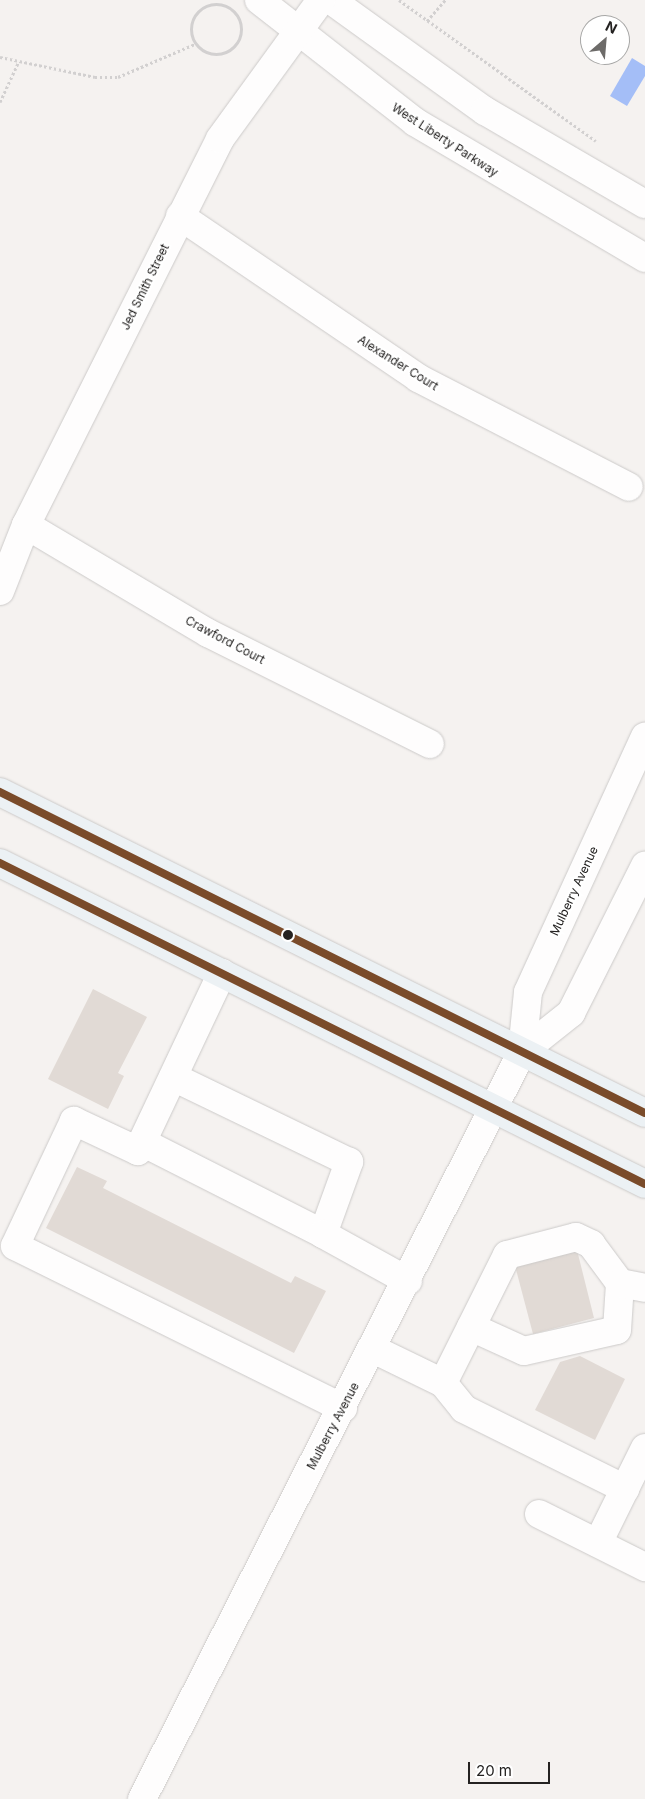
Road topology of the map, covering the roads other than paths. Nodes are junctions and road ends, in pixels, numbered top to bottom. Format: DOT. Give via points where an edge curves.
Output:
graph roads {
  1 [pos="259,0"];
  2 [pos="320,0"];
  3 [pos="332,0"];
  4 [pos="296,31"];
  5 [pos="645,204"];
  6 [pos="180,216"];
  7 [pos="645,258"];
  8 [pos="629,487"];
  9 [pos="26,525"];
  10 [pos="0,591"];
  11 [pos="645,736"];
  12 [pos="430,744"];
  13 [pos="0,792"];
  14 [pos="0,863"];
  15 [pos="645,866"];
  16 [pos="222,973"];
  17 [pos="522,1052"];
  18 [pos="173,1077"];
  19 [pos="495,1109"];
  20 [pos="645,1113"];
  21 [pos="142,1142"];
  22 [pos="645,1184"];
  23 [pos="323,1234"];
  24 [pos="408,1280"];
  25 [pos="632,1286"];
  26 [pos="471,1327"];
  27 [pos="373,1349"];
  28 [pos="443,1383"];
  29 [pos="343,1408"];
  30 [pos="645,1448"];
  31 [pos="625,1489"];
  32 [pos="539,1514"];
  33 [pos="598,1543"];
  34 [pos="645,1567"];
  35 [pos="142,1799"];
  1 -- 4 [label="street, West Liberty Parkway"];
  2 -- 4 [label="street, Jed Smith Street"];
  3 -- 5 [label="street" via="485,111"];
  4 -- 6 [label="street, Jed Smith Street" via="220,139"];
  4 -- 7 [label="street, West Liberty Parkway" via="458,151"];
  6 -- 8 [label="street, Alexander Court" via="418,378"];
  6 -- 9 [label="street, Jed Smith Street"];
  9 -- 10 [label="street, Jed Smith Street"];
  9 -- 12 [label="street, Crawford Court" via="208,633"];
  11 -- 17 [label="street, Mulberry Avenue" via="528,992"];
  13 -- 17 [label="main road"];
  14 -- 16 [label="main road"];
  15 -- 17 [label="street, Mulberry Avenue" via="570,1013"];
  16 -- 18 [label="street"];
  16 -- 19 [label="main road"];
  17 -- 19 [label="street, Mulberry Avenue"];
  17 -- 20 [label="main road"];
  18 -- 21 [label="street"];
  18 -- 23 [label="street" via="349,1162"];
  19 -- 22 [label="main road"];
  19 -- 24 [label="street, Mulberry Avenue"];
  21 -- 23 [label="street"];
  21 -- 29 [label="street" via="138,1151 74,1121 15,1246"];
  23 -- 24 [label="street"];
  24 -- 27 [label="street, Mulberry Avenue"];
  25 -- 26 [label="street" via="616,1330 524,1351"];
  25 -- 26 [label="street" via="591,1244 576,1237 508,1255"];
  26 -- 28 [label="street"];
  27 -- 28 [label="street"];
  27 -- 29 [label="street, Mulberry Avenue"];
  28 -- 31 [label="street" via="464,1409"];
  29 -- 35 [label="street, Mulberry Avenue" via="149,1778"];
  30 -- 31 [label="street"];
  31 -- 33 [label="street"];
  32 -- 33 [label="street"];
  33 -- 34 [label="street"];
}
